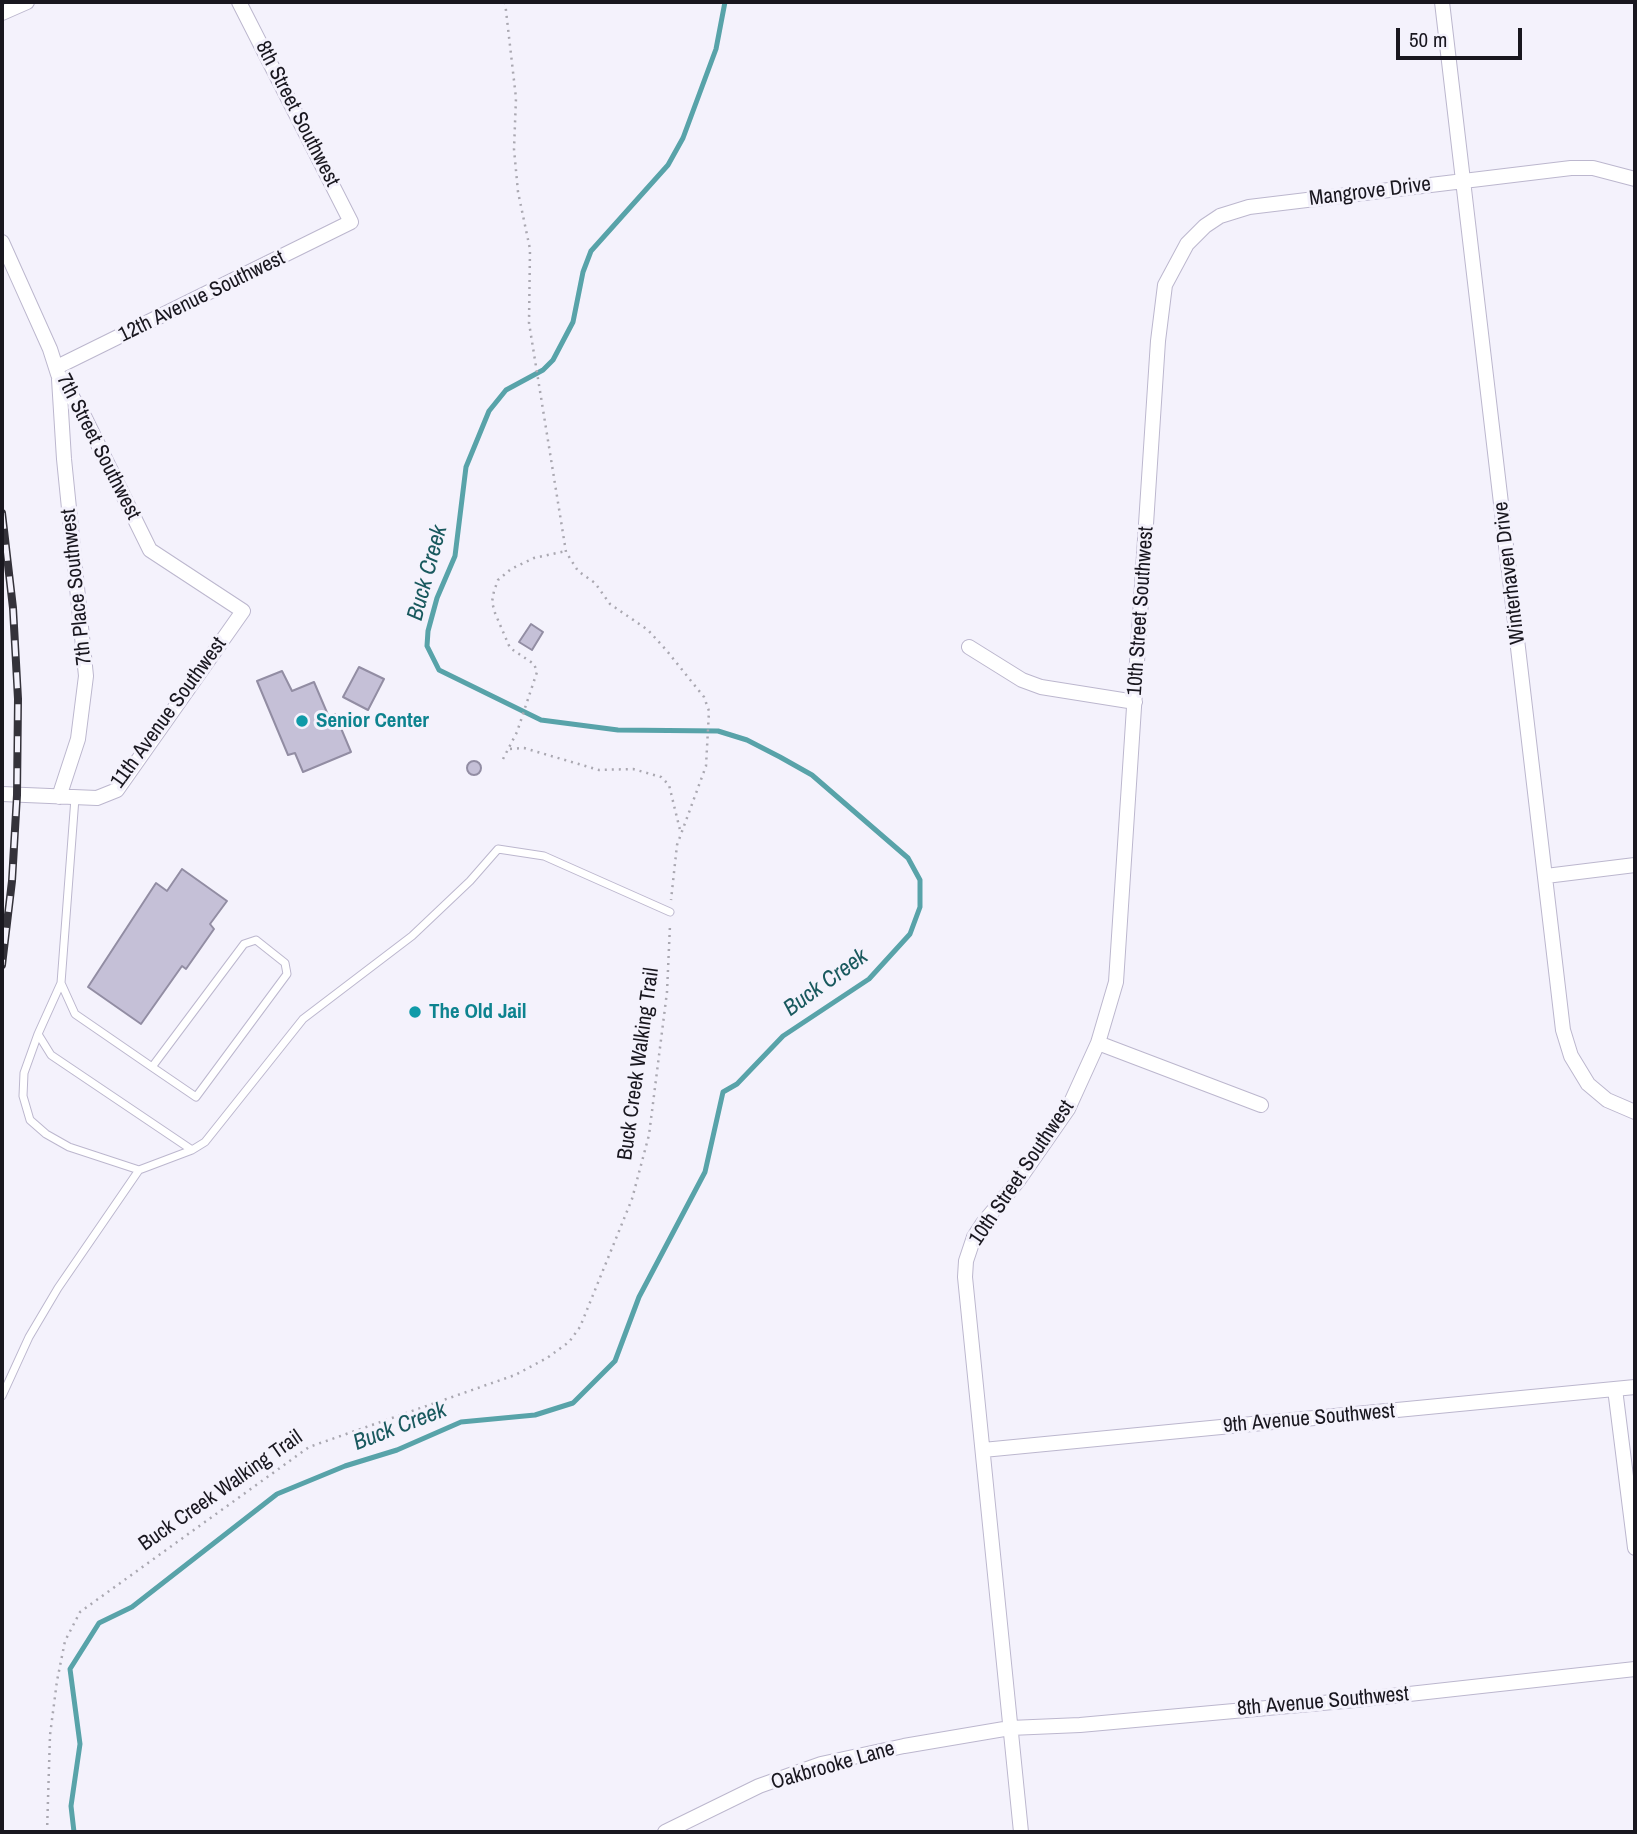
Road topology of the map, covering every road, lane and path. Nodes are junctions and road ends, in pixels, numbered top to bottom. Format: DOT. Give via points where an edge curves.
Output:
graph roads {
  1 [pos="27,2"];
  2 [pos="239,2"];
  3 [pos="505,2"];
  4 [pos="1441,2"];
  5 [pos="2,13"];
  6 [pos="1635,179"];
  7 [pos="1463,181"];
  8 [pos="345,225"];
  9 [pos="2,242"];
  10 [pos="1161,310"];
  11 [pos="58,371"];
  12 [pos="566,551"];
  13 [pos="243,611"];
  14 [pos="969,647"];
  15 [pos="1135,702"];
  16 [pos="510,749"];
  17 [pos="503,759"];
  18 [pos="2,794"];
  19 [pos="59,797"];
  20 [pos="75,798"];
  21 [pos="681,831"];
  22 [pos="1635,865"];
  23 [pos="1546,876"];
  24 [pos="670,912"];
  25 [pos="61,982"];
  26 [pos="38,1034"];
  27 [pos="1098,1043"];
  28 [pos="152,1067"];
  29 [pos="1261,1105"];
  30 [pos="1635,1112"];
  31 [pos="192,1150"];
  32 [pos="139,1170"];
  33 [pos="1635,1387"];
  34 [pos="1615,1389"];
  35 [pos="2,1396"];
  36 [pos="983,1450"];
  37 [pos="1635,1548"];
  38 [pos="1635,1669"];
  39 [pos="1010,1728"];
  40 [pos="47,1832"];
  41 [pos="665,1832"];
  42 [pos="1021,1832"];
  1 -- 5 [label="street"];
  2 -- 8 [label="street, 8th Street Southwest" via="351,222"];
  3 -- 12 [label="path" via="516,98 518,192 530,249 530,326"];
  4 -- 7 [label="street, Winterhaven Drive"];
  6 -- 7 [label="street, Mangrove Drive" via="1593,168"];
  7 -- 10 [label="street, Mangrove Drive" via="1280,202 1220,216 1186,244 1165,285"];
  7 -- 23 [label="street, Winterhaven Drive"];
  8 -- 11 [label="street, 12th Avenue Southwest"];
  9 -- 11 [label="street, 7th Street Southwest"];
  10 -- 15 [label="street, 10th Street Southwest"];
  11 -- 13 [label="street, 7th Street Southwest" via="150,550"];
  11 -- 19 [label="street, 7th Place Southwest" via="86,676 78,740"];
  12 -- 16 [label="path" via="511,569 498,580 494,591 495,613 510,648 534,664 537,672"];
  12 -- 21 [label="path, Buck Creek Walking Trail" via="578,571 595,583 611,604 648,631 704,697 709,711 705,765"];
  13 -- 20 [label="street, 11th Avenue Southwest" via="124,783 110,794"];
  14 -- 15 [label="street" via="1041,687"];
  15 -- 27 [label="street, 10th Street Southwest" via="1120,951"];
  16 -- 17 [label="path"];
  16 -- 21 [label="path" via="524,748 599,770 633,769 661,777 670,785"];
  18 -- 19 [label="street, 11th Avenue Southwest"];
  19 -- 20 [label="street, 11th Avenue Southwest"];
  20 -- 25 [label="lane"];
  21 -- 24 [label="path, Buck Creek Walking Trail"];
  22 -- 23 [label="street"];
  23 -- 30 [label="street, Winterhaven Drive" via="1563,1030 1571,1056 1588,1084 1614,1104"];
  24 -- 31 [label="lane" via="544,856 498,849 412,936 303,1019 205,1142"];
  24 -- 40 [label="path, Buck Creek Walking Trail" via="667,992 649,1135 632,1199 580,1327 569,1342 515,1375 309,1447 80,1612 65,1641 57,1681"];
  25 -- 26 [label="lane"];
  25 -- 28 [label="lane" via="75,1014"];
  26 -- 31 [label="lane" via="51,1055"];
  26 -- 32 [label="lane" via="24,1073 23,1096 30,1120 69,1147"];
  27 -- 29 [label="street"];
  27 -- 36 [label="street, 10th Street Southwest" via="1068,1110 983,1223 969,1249 965,1278"];
  28 -- 28 [label="lane" via="196,1097 287,974 285,963 256,940 244,944"];
  31 -- 32 [label="lane"];
  32 -- 35 [label="lane" via="52,1298"];
  33 -- 34 [label="street, 9th Avenue Southwest"];
  34 -- 36 [label="street, 9th Avenue Southwest"];
  34 -- 37 [label="street"];
  36 -- 39 [label="street, 10th Street Southwest"];
  38 -- 39 [label="street, 8th Avenue Southwest" via="1355,1700"];
  39 -- 41 [label="street, Oakbrooke Lane" via="821,1764 722,1802"];
  39 -- 42 [label="street, 10th Street Southwest"];
}
